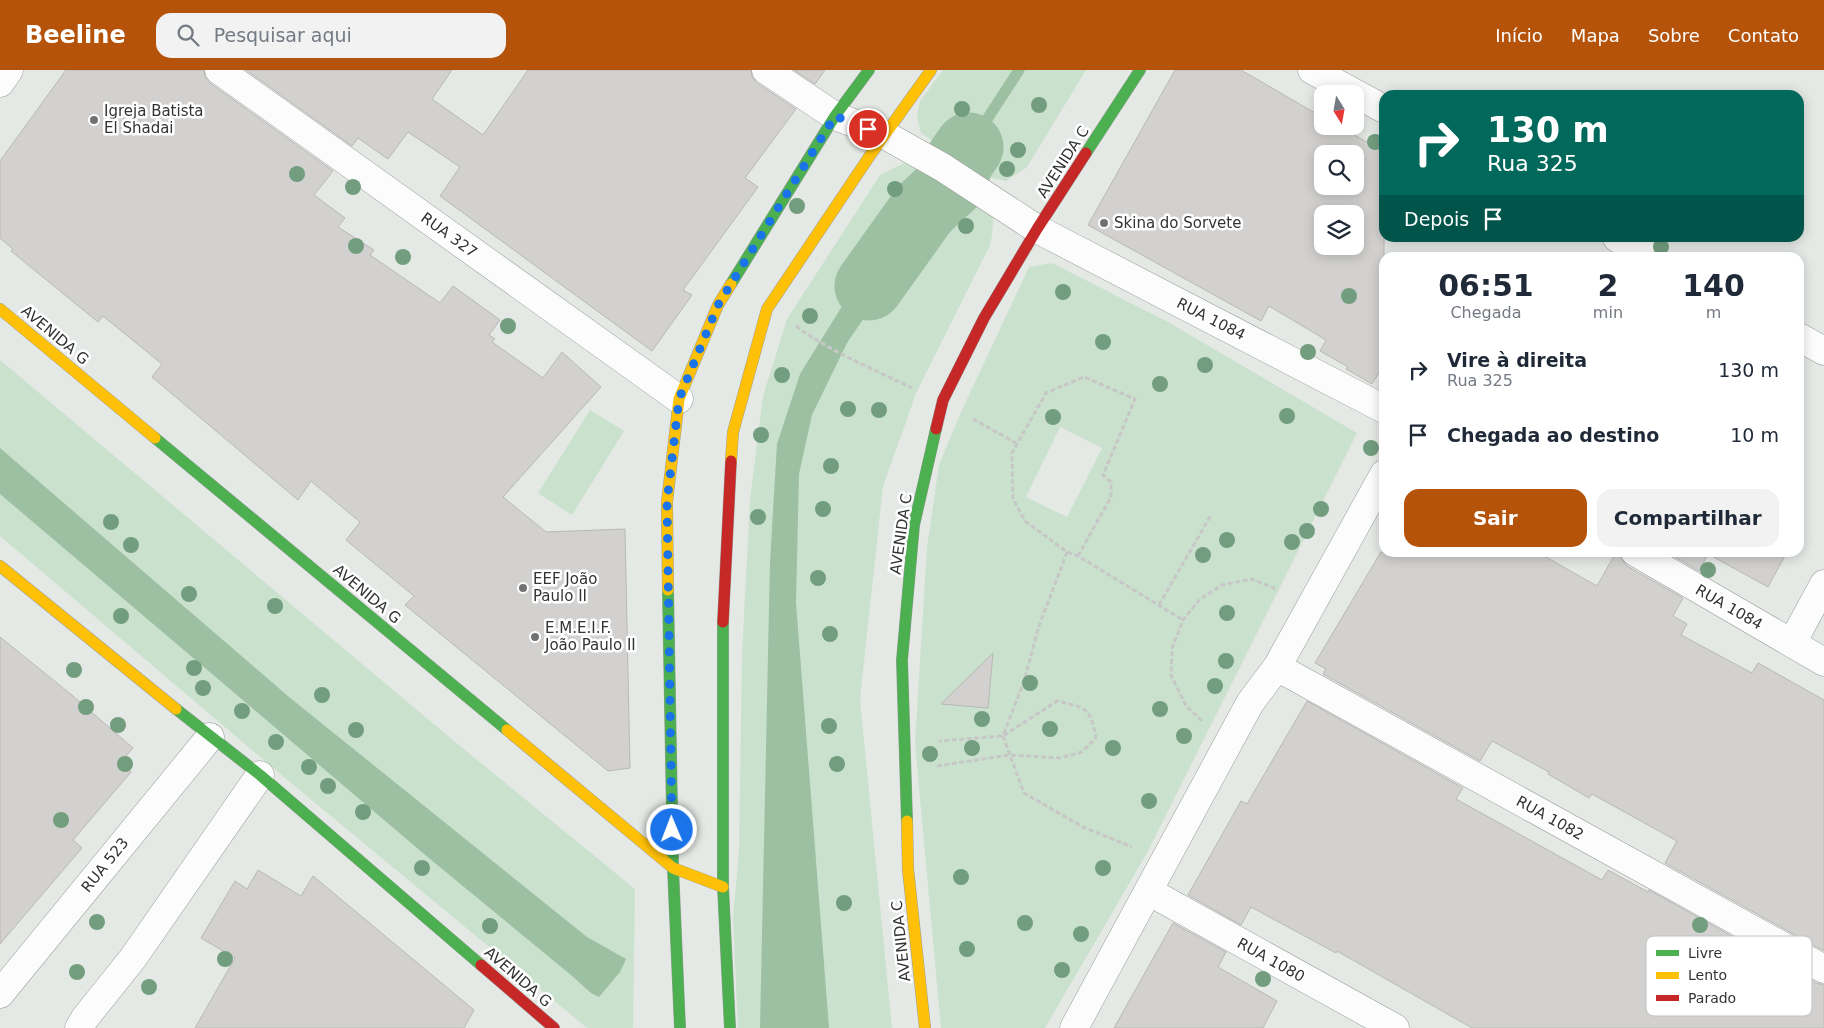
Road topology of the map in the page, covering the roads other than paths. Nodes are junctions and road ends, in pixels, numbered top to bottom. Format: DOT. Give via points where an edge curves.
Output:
graph roads {
  1 [pos="9,70"];
  2 [pos="219,70"];
  3 [pos="766,70"];
  4 [pos="870,70"];
  5 [pos="931,70"];
  6 [pos="1140,70"];
  7 [pos="1312,70"];
  8 [pos="0,83"];
  9 [pos="1379,107"];
  10 [pos="835,116"];
  11 [pos="885,135"];
  12 [pos="1037,229"];
  13 [pos="1624,242"];
  14 [pos="1642,252"];
  15 [pos="0,309"];
  16 [pos="1804,340"];
  17 [pos="1824,351"];
  18 [pos="679,399"];
  19 [pos="1379,406"];
  20 [pos="1379,483"];
  21 [pos="1644,557"];
  22 [pos="0,566"];
  23 [pos="1824,584"];
  24 [pos="1792,644"];
  25 [pos="1824,662"];
  26 [pos="1276,667"];
  27 [pos="210,737"];
  28 [pos="260,775"];
  29 [pos="673,868"];
  30 [pos="723,887"];
  31 [pos="1148,891"];
  32 [pos="1764,936"];
  33 [pos="1812,962"];
  34 [pos="1824,969"];
  35 [pos="0,994"];
  36 [pos="79,1028"];
  37 [pos="554,1028"];
  38 [pos="680,1028"];
  39 [pos="730,1028"];
  40 [pos="925,1028"];
  41 [pos="1074,1028"];
  42 [pos="1395,1028"];
  1 -- 8 [label="street"];
  2 -- 18 [label="street, RUA 327"];
  3 -- 10 [label="street, RUA 1084"];
  4 -- 10 [label="street"];
  5 -- 11 [label="street"];
  6 -- 12 [label="street, AVENIDA C"];
  7 -- 9 [label="street"];
  10 -- 11 [label="street, RUA 1084"];
  10 -- 18 [label="street" via="718,305"];
  11 -- 12 [label="street, RUA 1084" via="942,167"];
  11 -- 30 [label="street" via="767,309 733,432 723,605"];
  12 -- 19 [label="street, RUA 1084"];
  12 -- 40 [label="street, AVENIDA C" via="984,318 943,400 914,525 902,660 908,869"];
  13 -- 14 [label="street"];
  15 -- 29 [label="street, AVENIDA G"];
  16 -- 17 [label="street"];
  18 -- 29 [label="street" via="667,502"];
  20 -- 26 [label="street"];
  21 -- 24 [label="street, RUA 1084"];
  22 -- 27 [label="street, AVENIDA G"];
  23 -- 24 [label="street"];
  24 -- 25 [label="street, RUA 1084"];
  26 -- 31 [label="street" via="1250,703"];
  26 -- 32 [label="street, RUA 1082"];
  27 -- 28 [label="street, AVENIDA G"];
  27 -- 35 [label="street, RUA 523"];
  28 -- 36 [label="street" via="133,958"];
  28 -- 37 [label="street, AVENIDA G"];
  29 -- 30 [label="street, AVENIDA G"];
  29 -- 38 [label="street"];
  30 -- 39 [label="street"];
  31 -- 41 [label="street"];
  31 -- 42 [label="street, RUA 1080"];
  33 -- 34 [label="street, RUA 1082"];
}
